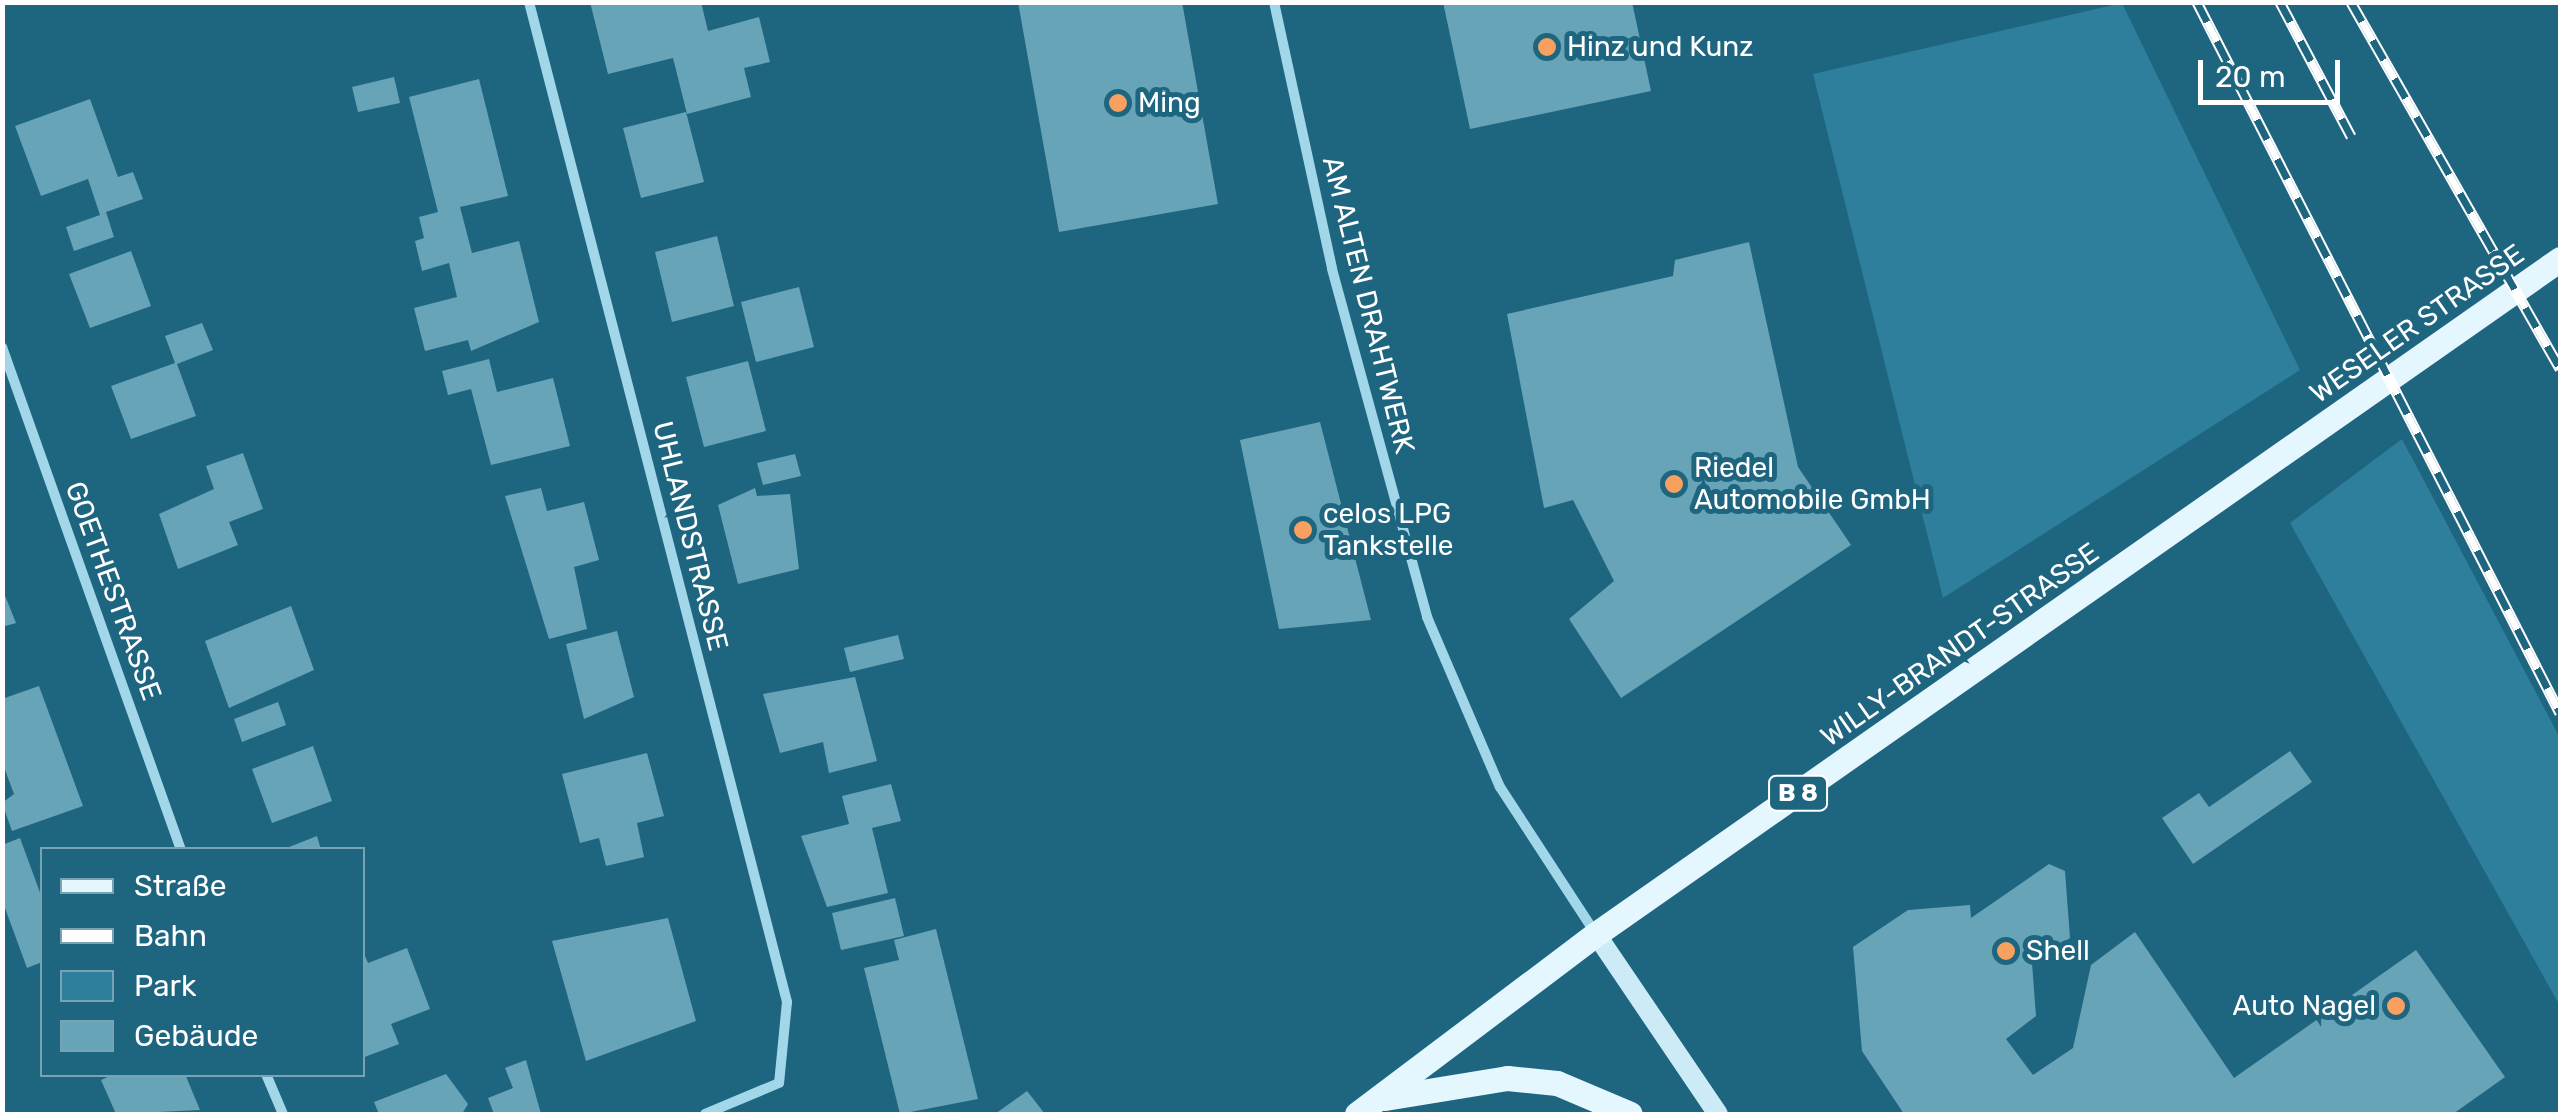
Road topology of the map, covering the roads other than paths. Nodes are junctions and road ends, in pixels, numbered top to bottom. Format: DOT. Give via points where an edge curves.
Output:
graph roads {
  1 [pos="529,2"];
  2 [pos="1274,2"];
  3 [pos="2560,259"];
  4 [pos="2,347"];
  5 [pos="2308,438"];
  6 [pos="180,847"];
  7 [pos="1596,934"];
  8 [pos="267,1077"];
  9 [pos="1380,1099"];
  10 [pos="282,1114"];
  11 [pos="705,1114"];
  12 [pos="1357,1114"];
  13 [pos="1630,1114"];
  14 [pos="1718,1114"];
  1 -- 11 [label="street, UHLANDSTRASSE" via="787,1002 779,1083"];
  2 -- 7 [label="street, AM ALTEN DRAHTWERK" via="1332,270 1428,617 1500,787"];
  3 -- 5 [label="main road, WESELER STRASSE / B 8"];
  4 -- 6 [label="street, GOETHESTRASSE"];
  5 -- 7 [label="main road, WILLY-BRANDT-STRASSE / B 8"];
  7 -- 9 [label="main road, WILLY-BRANDT-STRASSE / B 8"];
  7 -- 14 [label="main road"];
  8 -- 10 [label="street"];
  9 -- 12 [label="main road, WILLY-BRANDT-STRASSE / B 8"];
  9 -- 13 [label="main road" via="1507,1078 1557,1083"];
}
